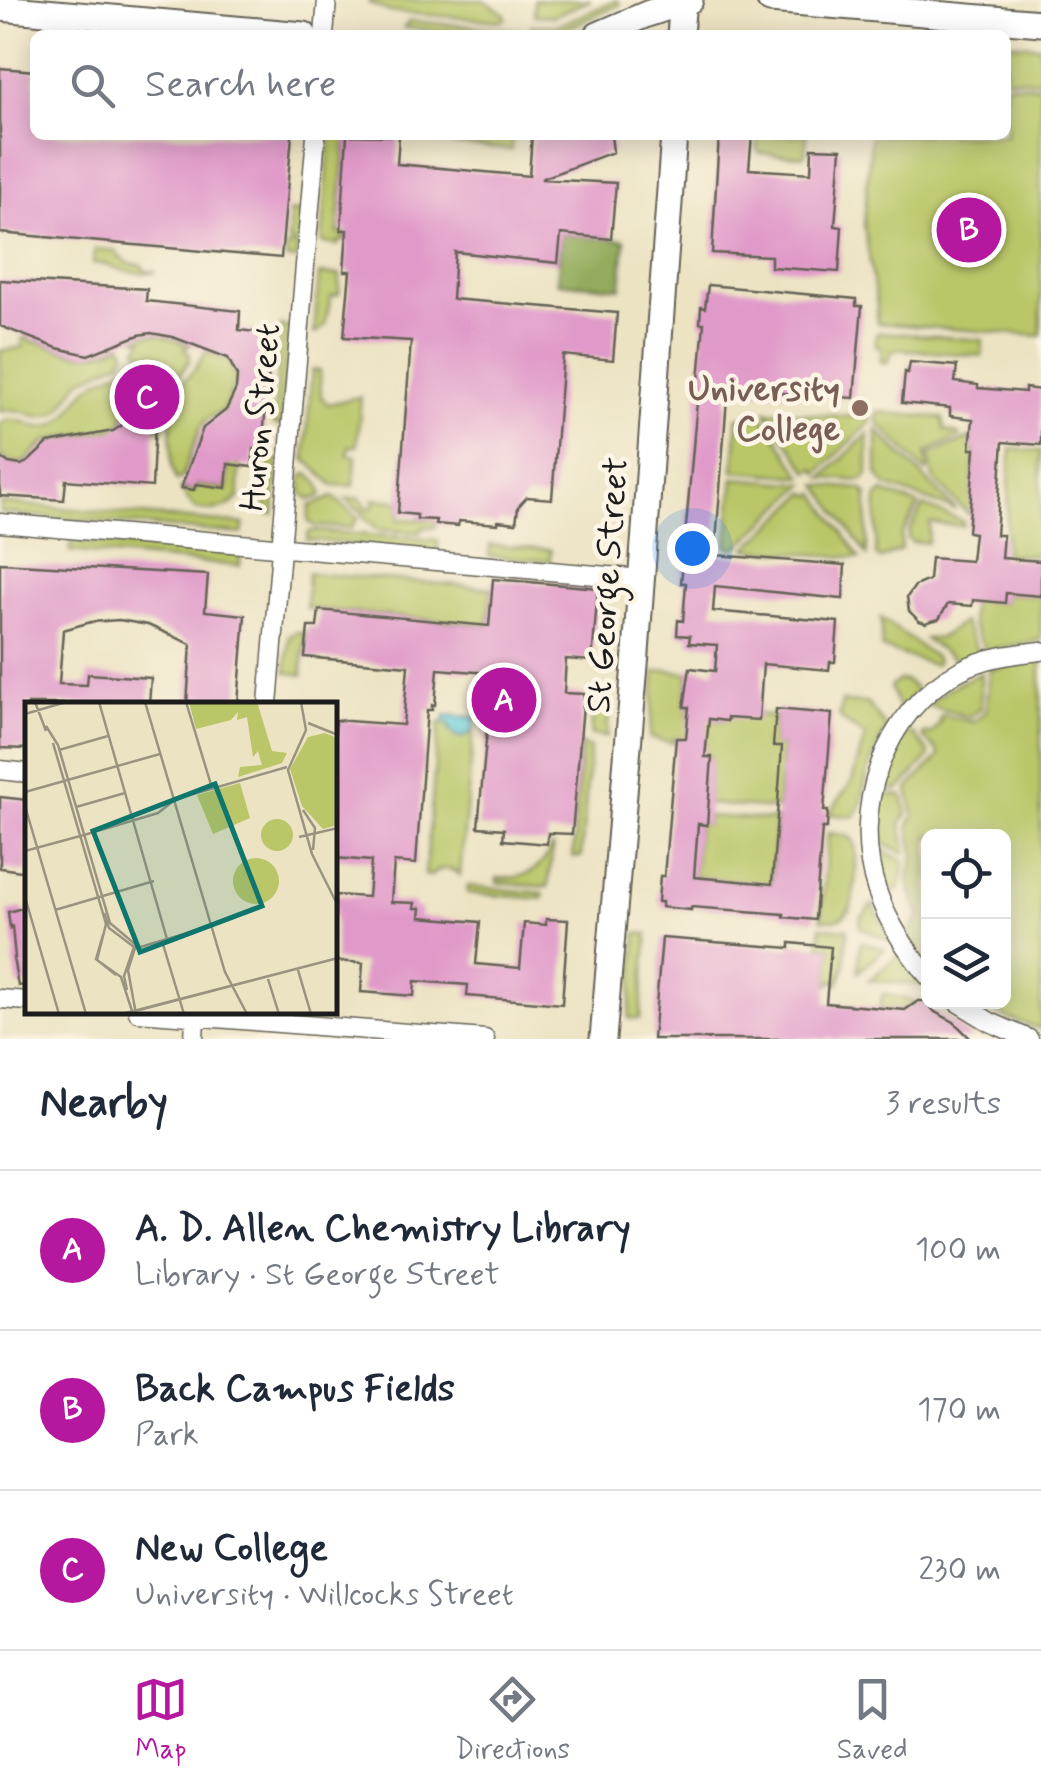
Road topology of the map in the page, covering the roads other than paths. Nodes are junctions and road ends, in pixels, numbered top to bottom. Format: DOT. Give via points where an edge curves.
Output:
graph roads {
  1 [pos="327,0"];
  2 [pos="770,0"];
  3 [pos="686,1"];
  4 [pos="0,8"];
  5 [pos="1004,10"];
  6 [pos="1041,23"];
  7 [pos="248,30"];
  8 [pos="324,30"];
  9 [pos="609,30"];
  10 [pos="681,30"];
  11 [pos="316,140"];
  12 [pos="674,140"];
  13 [pos="0,523"];
  14 [pos="281,548"];
  15 [pos="642,579"];
  16 [pos="1041,651"];
  17 [pos="268,702"];
  18 [pos="0,770"];
  19 [pos="25,772"];
  20 [pos="921,967"];
  21 [pos="0,999"];
  22 [pos="25,1001"];
  23 [pos="969,1009"];
  24 [pos="161,1014"];
  25 [pos="241,1016"];
  26 [pos="196,1017"];
  27 [pos="194,1039"];
  28 [pos="485,1039"];
  29 [pos="602,1039"];
  30 [pos="1030,1039"];
  1 -- 8 [label="street"];
  2 -- 5 [label="street"];
  3 -- 9 [label="street"];
  3 -- 10 [label="street"];
  4 -- 7 [label="street"];
  5 -- 6 [label="street"];
  11 -- 14 [label="street, Huron Street"];
  12 -- 15 [label="street, St George Street"];
  13 -- 14 [label="street"];
  14 -- 15 [label="street"];
  14 -- 17 [label="street, Huron Street"];
  15 -- 29 [label="street, St George Street"];
  16 -- 20 [label="street" via="984,660 936,686 897,728 880,762 870,808 872,872 902,944"];
  18 -- 19 [label="street"];
  21 -- 22 [label="street"];
  23 -- 30 [label="street"];
  24 -- 26 [label="street"];
  25 -- 26 [label="street"];
  25 -- 28 [label="street"];
  26 -- 27 [label="street"];
}
